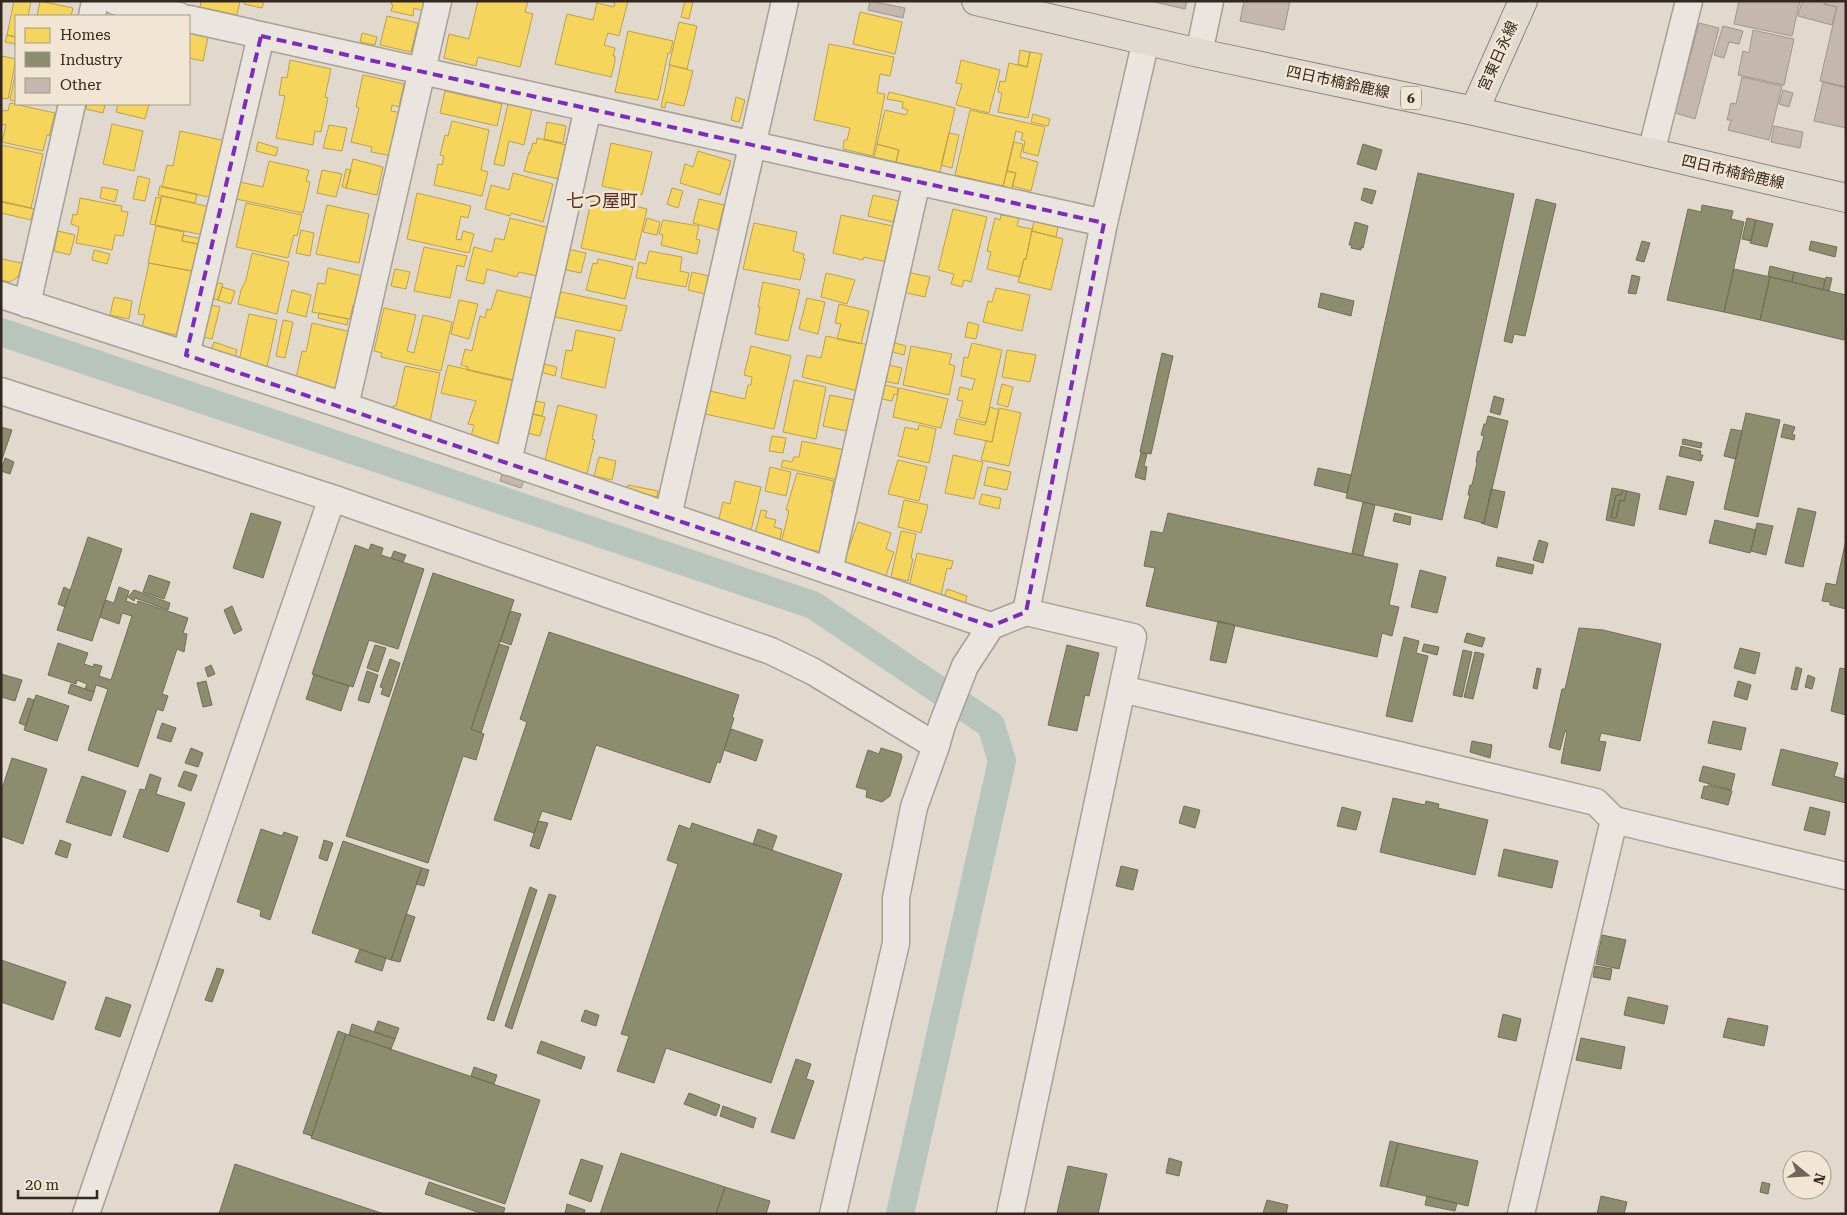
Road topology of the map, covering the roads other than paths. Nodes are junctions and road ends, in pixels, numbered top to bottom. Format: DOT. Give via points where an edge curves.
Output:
graph roads {
  1 [pos="95,1"];
  2 [pos="115,1"];
  3 [pos="438,1"];
  4 [pos="785,1"];
  5 [pos="976,1"];
  6 [pos="1210,1"];
  7 [pos="1523,1"];
  8 [pos="1689,1"];
  9 [pos="92,15"];
  10 [pos="175,15"];
  11 [pos="190,18"];
  12 [pos="261,36"];
  13 [pos="1146,40"];
  14 [pos="1199,53"];
  15 [pos="422,72"];
  16 [pos="72,105"];
  17 [pos="588,108"];
  18 [pos="1474,111"];
  19 [pos="752,144"];
  20 [pos="1651,154"];
  21 [pos="917,181"];
  22 [pos="1846,198"];
  23 [pos="1104,224"];
  24 [pos="1,295"];
  25 [pos="27,304"];
  26 [pos="186,355"];
  27 [pos="1,392"];
  28 [pos="345,406"];
  29 [pos="508,462"];
  30 [pos="332,498"];
  31 [pos="668,516"];
  32 [pos="829,571"];
  33 [pos="1026,612"];
  34 [pos="991,626"];
  35 [pos="1122,689"];
  36 [pos="939,736"];
  37 [pos="1614,820"];
  38 [pos="1846,876"];
  39 [pos="86,1214"];
  40 [pos="833,1214"];
  41 [pos="1010,1214"];
  42 [pos="1521,1214"];
  1 -- 9 [label="street"];
  2 -- 10 [label="street"];
  3 -- 15 [label="street"];
  4 -- 19 [label="street"];
  5 -- 13 [label="main road, 四日市楠鈴鹿線 / 6"];
  6 -- 14 [label="street"];
  7 -- 18 [label="main road, 宮東日永線"];
  8 -- 20 [label="street"];
  11 -- 12 [label="street"];
  12 -- 15 [label="street"];
  12 -- 26 [label="street"];
  13 -- 14 [label="main road, 四日市楠鈴鹿線 / 6"];
  13 -- 23 [label="street"];
  14 -- 18 [label="main road, 四日市楠鈴鹿線 / 6"];
  15 -- 17 [label="street"];
  15 -- 28 [label="street"];
  16 -- 25 [label="street"];
  17 -- 19 [label="street"];
  17 -- 29 [label="street"];
  18 -- 20 [label="main road, 四日市楠鈴鹿線 / 6"];
  19 -- 21 [label="street"];
  19 -- 31 [label="street"];
  20 -- 22 [label="main road, 四日市楠鈴鹿線 / 6"];
  21 -- 23 [label="street"];
  21 -- 32 [label="street"];
  23 -- 33 [label="street"];
  24 -- 25 [label="street"];
  25 -- 26 [label="street"];
  26 -- 28 [label="street"];
  27 -- 30 [label="street"];
  28 -- 29 [label="street"];
  29 -- 31 [label="street"];
  30 -- 36 [label="street" via="770,650"];
  30 -- 39 [label="street"];
  31 -- 32 [label="street"];
  32 -- 34 [label="street"];
  33 -- 34 [label="street"];
  33 -- 35 [label="street" via="1133,638"];
  34 -- 36 [label="street" via="965,666"];
  35 -- 37 [label="street" via="1596,802"];
  35 -- 41 [label="street"];
  36 -- 40 [label="street" via="914,807 896,898 896,943"];
  37 -- 38 [label="street"];
  37 -- 42 [label="street"];
}
